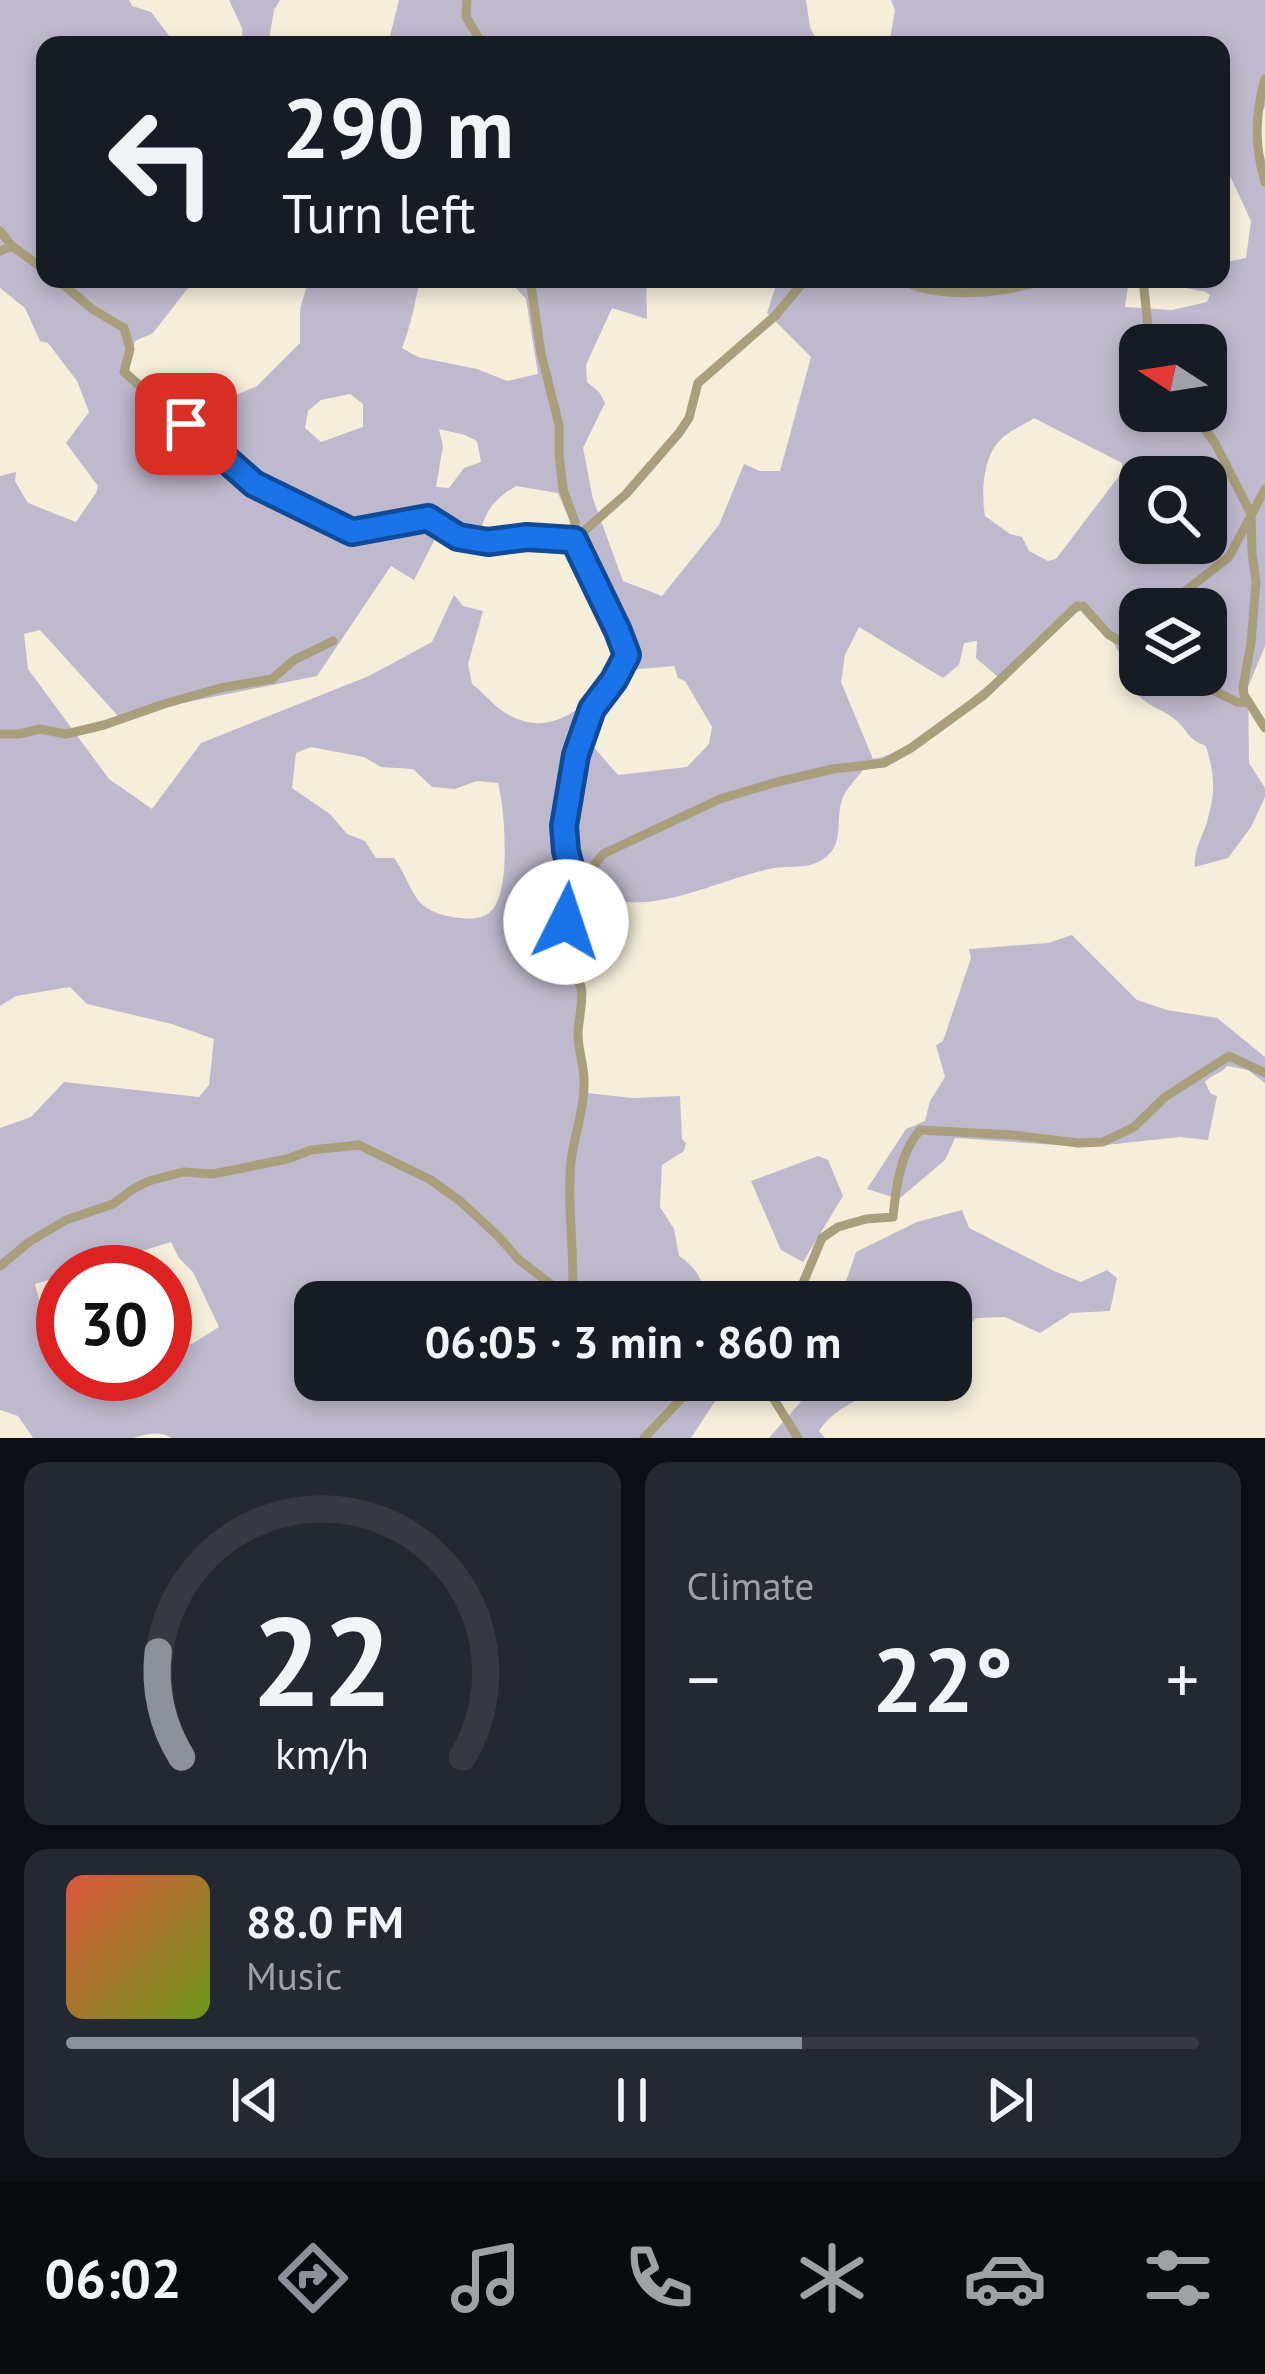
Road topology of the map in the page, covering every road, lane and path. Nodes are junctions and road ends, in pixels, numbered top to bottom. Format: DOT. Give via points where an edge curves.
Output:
graph roads {
  1 [pos="466,0"];
  2 [pos="478,36"];
  3 [pos="1265,79"];
  4 [pos="1265,182"];
  5 [pos="0,230"];
  6 [pos="12,246"];
  7 [pos="0,250"];
  8 [pos="36,263"];
  9 [pos="68,288"];
  10 [pos="531,288"];
  11 [pos="798,288"];
  12 [pos="919,288"];
  13 [pos="1010,288"];
  14 [pos="1143,288"];
  15 [pos="1147,324"];
  16 [pos="1207,432"];
  17 [pos="1265,489"];
  18 [pos="1251,514"];
  19 [pos="574,540"];
  20 [pos="1256,582"];
  21 [pos="1189,588"];
  22 [pos="1265,598"];
  23 [pos="1119,639"];
  24 [pos="332,641"];
  25 [pos="1224,696"];
  26 [pos="1249,703"];
  27 [pos="1265,728"];
  28 [pos="0,734"];
  29 [pos="576,889"];
  30 [pos="1265,1073"];
  31 [pos="0,1266"];
  32 [pos="546,1281"];
  33 [pos="574,1281"];
  34 [pos="804,1281"];
  35 [pos="679,1401"];
  36 [pos="775,1401"];
  37 [pos="644,1438"];
  38 [pos="797,1438"];
  1 -- 2 [label="street"];
  3 -- 4 [label="street" via="1255,136"];
  5 -- 6 [label="street"];
  6 -- 7 [label="street"];
  6 -- 8 [label="street"];
  9 -- 19 [label="street" via="124,328 124,372 254,484 352,532 428,518 458,537 488,542"];
  10 -- 19 [label="street"];
  11 -- 19 [label="street" via="698,383 679,433"];
  12 -- 13 [label="street"];
  14 -- 15 [label="street"];
  16 -- 18 [label="street"];
  17 -- 18 [label="street"];
  18 -- 20 [label="street"];
  18 -- 21 [label="street" via="1229,557"];
  19 -- 29 [label="street" via="627,655 592,709 576,755 564,826"];
  20 -- 22 [label="street"];
  20 -- 26 [label="street" via="1243,687"];
  23 -- 29 [label="street" via="1077,606 984,695 884,763 720,799 603,854"];
  24 -- 28 [label="street" via="272,679 66,734"];
  25 -- 26 [label="street"];
  26 -- 27 [label="street"];
  29 -- 33 [label="street" via="552,955 581,988"];
  30 -- 34 [label="street" via="1229,1056 1103,1142 920,1130 896,1184 892,1216 822,1238"];
  31 -- 32 [label="street" via="29,1241 148,1181 359,1145 460,1201"];
  35 -- 37 [label="street"];
  36 -- 38 [label="street"];
}
